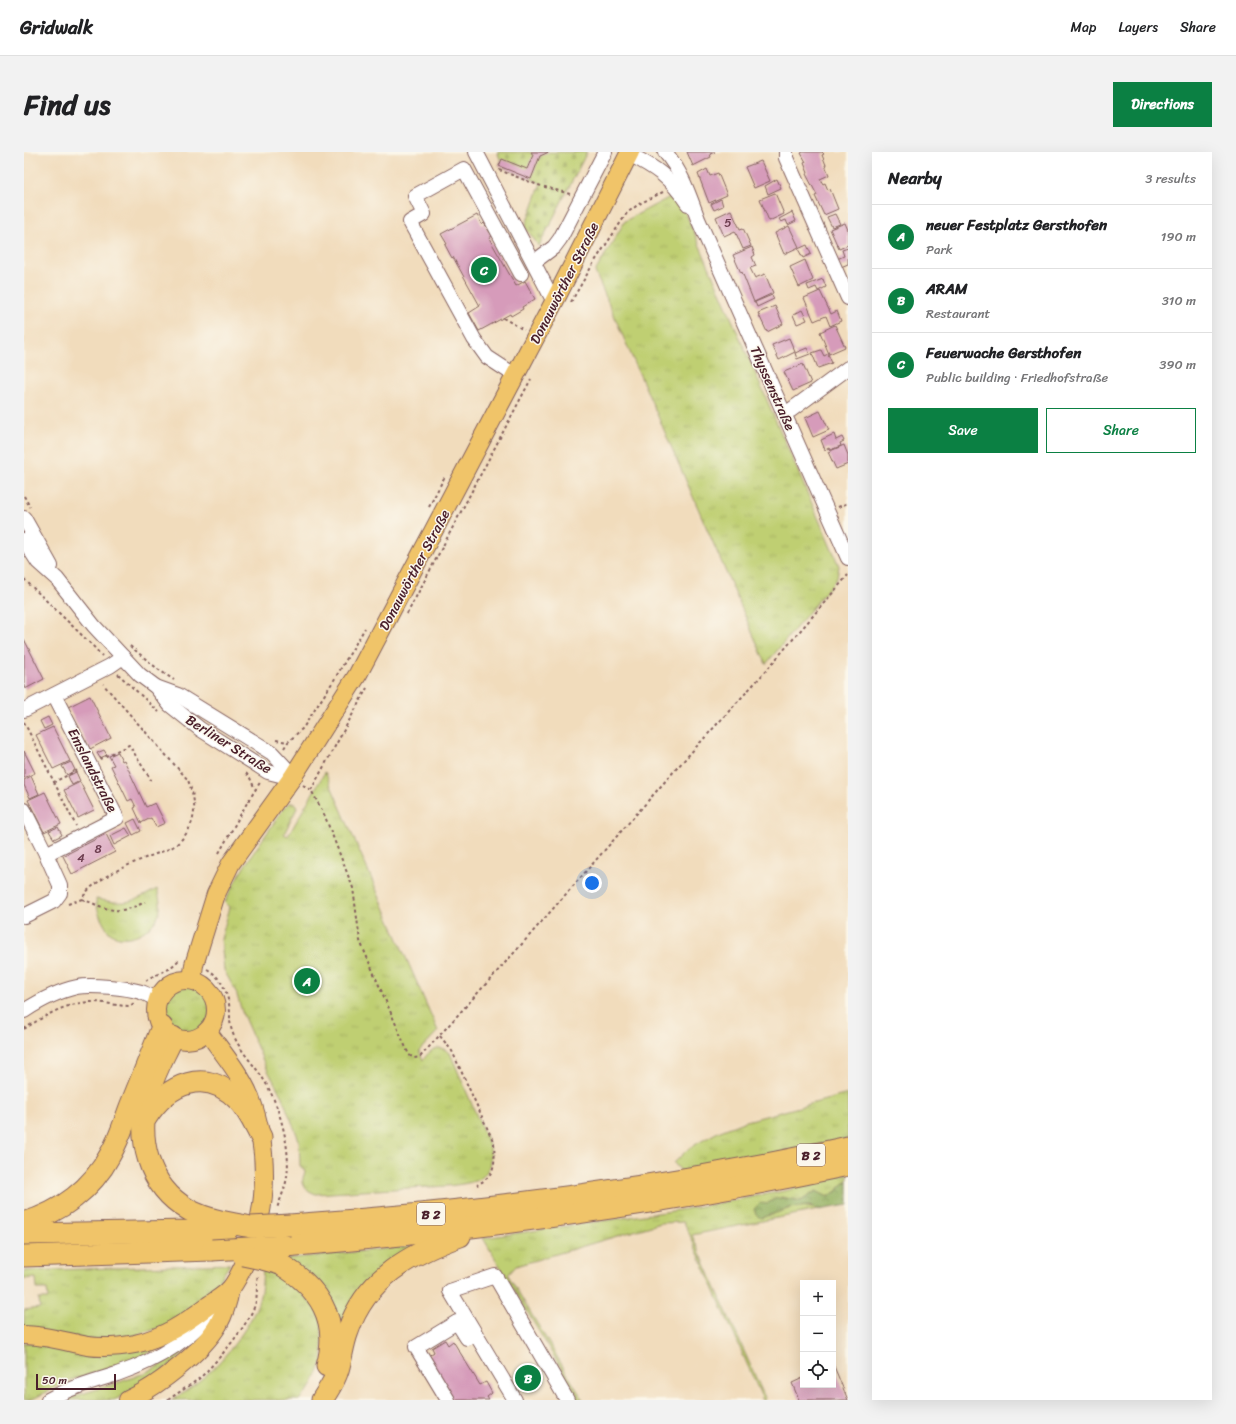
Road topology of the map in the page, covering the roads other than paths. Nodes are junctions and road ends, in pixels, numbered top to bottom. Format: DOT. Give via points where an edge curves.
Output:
graph roads {
  1 [pos="605,152"];
  2 [pos="666,152"];
  3 [pos="786,152"];
  4 [pos="629,153"];
  5 [pos="479,158"];
  6 [pos="511,215"];
  7 [pos="698,219"];
  8 [pos="493,223"];
  9 [pos="534,262"];
  10 [pos="521,274"];
  11 [pos="848,298"];
  12 [pos="561,305"];
  13 [pos="848,368"];
  14 [pos="524,377"];
  15 [pos="784,413"];
  16 [pos="28,514"];
  17 [pos="24,540"];
  18 [pos="848,558"];
  19 [pos="57,579"];
  20 [pos="123,657"];
  21 [pos="54,695"];
  22 [pos="24,710"];
  23 [pos="292,778"];
  24 [pos="24,810"];
  25 [pos="46,854"];
  26 [pos="24,916"];
  27 [pos="192,980"];
  28 [pos="158,1000"];
  29 [pos="24,1011"];
  30 [pos="207,1031"];
  31 [pos="168,1032"];
  32 [pos="144,1120"];
  33 [pos="261,1137"];
  34 [pos="848,1147"];
  35 [pos="848,1165"];
  36 [pos="24,1224"];
  37 [pos="220,1225"];
  38 [pos="489,1225"];
  39 [pos="24,1234"];
  40 [pos="283,1255"];
  41 [pos="24,1256"];
  42 [pos="230,1289"];
  43 [pos="24,1335"];
  44 [pos="48,1400"];
  45 [pos="128,1400"];
  46 [pos="309,1400"];
  47 [pos="322,1400"];
  48 [pos="448,1400"];
  49 [pos="504,1400"];
  50 [pos="515,1400"];
  51 [pos="568,1400"];
  1 -- 9 [label="street" via="568,226 557,243"];
  2 -- 7 [label="street, Thyssenstraße" via="685,183"];
  3 -- 11 [label="street" via="786,158"];
  4 -- 7 [label="street, Thyssenstraße" via="666,176"];
  4 -- 12 [label="main road, Donauwörther Straße"];
  5 -- 6 [label="street"];
  6 -- 8 [label="street"];
  6 -- 9 [label="street"];
  7 -- 15 [label="street, Thyssenstraße"];
  8 -- 10 [label="street"];
  8 -- 14 [label="street" via="464,169 415,196 424,214 410,222 474,339 487,357"];
  9 -- 12 [label="street"];
  12 -- 14 [label="main road, Donauwörther Straße"];
  13 -- 15 [label="street"];
  14 -- 23 [label="main road, Donauwörther Straße" via="358,674"];
  15 -- 18 [label="street, Thyssenstraße"];
  16 -- 19 [label="street, Berliner Straße"];
  17 -- 19 [label="street, Berliner Straße" via="38,562"];
  19 -- 20 [label="street, Berliner Straße" via="94,626"];
  20 -- 21 [label="street"];
  20 -- 23 [label="street, Berliner Straße" via="156,687 178,695 272,753"];
  21 -- 22 [label="street"];
  21 -- 25 [label="street, Emslandstraße" via="117,818"];
  23 -- 27 [label="main road, Donauwörther Straße" via="231,863 216,894 194,965"];
  24 -- 25 [label="street"];
  25 -- 26 [label="street" via="60,885 63,899"];
  27 -- 28 [label="main road" via="173,982 164,989"];
  27 -- 30 [label="main road" via="207,988 215,1002 215,1017"];
  28 -- 29 [label="street" via="140,992 85,985 45,998"];
  28 -- 31 [label="main road" via="157,1017"];
  30 -- 31 [label="main road" via="189,1040 178,1039"];
  30 -- 33 [label="main road" via="232,1065 246,1090"];
  31 -- 32 [label="highway" via="149,1092"];
  31 -- 36 [label="highway" via="111,1154 98,1175 67,1204"];
  32 -- 33 [label="highway" via="159,1100 172,1089 189,1083 204,1082 224,1089 239,1101"];
  32 -- 37 [label="highway" via="147,1158 164,1188 189,1210"];
  33 -- 42 [label="main road" via="264,1178 262,1209 252,1247"];
  34 -- 37 [label="highway, B 2, bridge" via="712,1175 470,1210 290,1225"];
  35 -- 38 [label="highway, B 2" via="651,1202"];
  37 -- 39 [label="highway"];
  38 -- 40 [label="highway, B 2" via="351,1240"];
  38 -- 47 [label="highway" via="418,1253 400,1263 378,1282 353,1319 338,1371"];
  40 -- 41 [label="highway, B 2, bridge" via="212,1250"];
  40 -- 46 [label="highway" via="319,1298 328,1322 331,1345 329,1359 321,1383"];
  42 -- 43 [label="main road" via="175,1329 156,1338 133,1344 88,1346"];
  42 -- 44 [label="street" via="210,1316 191,1335 165,1352 144,1364"];
  42 -- 45 [label="main road" via="218,1325 201,1347 173,1372"];
  48 -- 49 [label="street" via="416,1347 457,1322"];
  50 -- 51 [label="street" via="450,1291 495,1276"];
}
